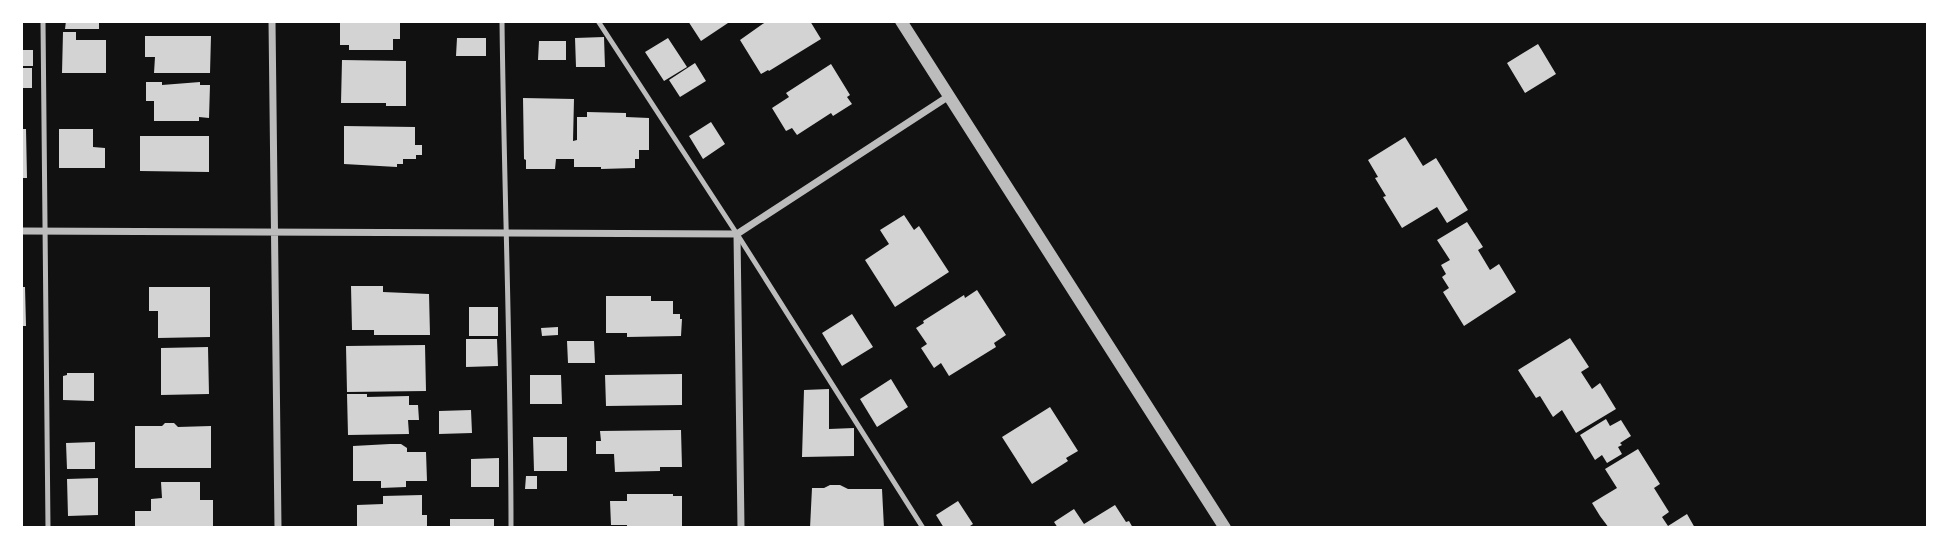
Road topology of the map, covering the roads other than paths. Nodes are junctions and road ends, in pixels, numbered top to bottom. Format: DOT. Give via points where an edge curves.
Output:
graph roads {
  1 [pos="43,21"];
  2 [pos="272,21"];
  3 [pos="502,21"];
  4 [pos="597,21"];
  5 [pos="901,21"];
  6 [pos="949,96"];
  7 [pos="21,231"];
  8 [pos="46,232"];
  9 [pos="274,234"];
  10 [pos="504,234"];
  11 [pos="737,234"];
  12 [pos="47,528"];
  13 [pos="278,528"];
  14 [pos="511,528"];
  15 [pos="741,528"];
  16 [pos="923,528"];
  17 [pos="1225,528"];
  1 -- 8 [label="lane"];
  2 -- 9 [label="street"];
  3 -- 10 [label="lane"];
  4 -- 11 [label="lane"];
  5 -- 6 [label="street"];
  6 -- 11 [label="street"];
  6 -- 17 [label="street"];
  7 -- 8 [label="street"];
  8 -- 9 [label="street"];
  8 -- 12 [label="lane"];
  9 -- 10 [label="street"];
  9 -- 13 [label="street"];
  10 -- 11 [label="street"];
  10 -- 14 [label="lane"];
  11 -- 15 [label="street"];
  11 -- 16 [label="lane"];
}
